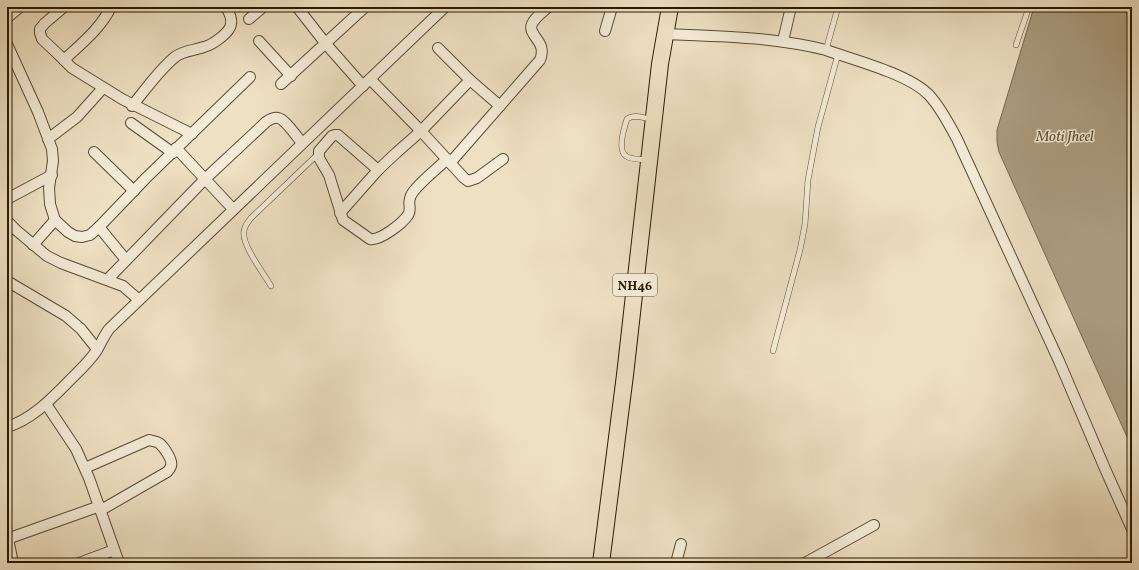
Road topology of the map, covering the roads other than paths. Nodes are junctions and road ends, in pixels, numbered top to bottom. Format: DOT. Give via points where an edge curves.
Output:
graph roads {
  1 [pos="20,7"];
  2 [pos="64,7"];
  3 [pos="111,7"];
  4 [pos="226,7"];
  5 [pos="264,7"];
  6 [pos="365,7"];
  7 [pos="445,7"];
  8 [pos="548,7"];
  9 [pos="612,7"];
  10 [pos="670,7"];
  11 [pos="791,7"];
  12 [pos="838,7"];
  13 [pos="1029,7"];
  14 [pos="299,8"];
  15 [pos="7,18"];
  16 [pos="249,19"];
  17 [pos="606,31"];
  18 [pos="665,34"];
  19 [pos="259,41"];
  20 [pos="783,41"];
  21 [pos="7,44"];
  22 [pos="326,44"];
  23 [pos="1016,45"];
  24 [pos="438,48"];
  25 [pos="826,50"];
  26 [pos="838,54"];
  27 [pos="64,60"];
  28 [pos="291,76"];
  29 [pos="250,78"];
  30 [pos="470,80"];
  31 [pos="367,82"];
  32 [pos="281,84"];
  33 [pos="103,88"];
  34 [pos="132,106"];
  35 [pos="500,106"];
  36 [pos="654,120"];
  37 [pos="131,123"];
  38 [pos="421,131"];
  39 [pos="192,134"];
  40 [pos="48,139"];
  41 [pos="306,139"];
  42 [pos="175,150"];
  43 [pos="319,151"];
  44 [pos="94,152"];
  45 [pos="502,158"];
  46 [pos="649,160"];
  47 [pos="448,161"];
  48 [pos="378,170"];
  49 [pos="52,175"];
  50 [pos="205,179"];
  51 [pos="134,191"];
  52 [pos="7,199"];
  53 [pos="233,209"];
  54 [pos="340,213"];
  55 [pos="55,220"];
  56 [pos="7,221"];
  57 [pos="99,227"];
  58 [pos="33,245"];
  59 [pos="126,260"];
  60 [pos="108,279"];
  61 [pos="7,281"];
  62 [pos="271,286"];
  63 [pos="139,300"];
  64 [pos="97,349"];
  65 [pos="773,351"];
  66 [pos="46,404"];
  67 [pos="7,427"];
  68 [pos="85,468"];
  69 [pos="101,508"];
  70 [pos="874,525"];
  71 [pos="1132,529"];
  72 [pos="8,539"];
  73 [pos="681,544"];
  74 [pos="114,550"];
  75 [pos="13,563"];
  76 [pos="79,563"];
  77 [pos="119,563"];
  78 [pos="601,563"];
  79 [pos="676,563"];
  80 [pos="805,563"];
  1 -- 15 [label="street"];
  2 -- 27 [label="street" via="45,23 40,33 42,39"];
  3 -- 27 [label="street" via="94,32"];
  4 -- 34 [label="street" via="232,21 227,31 209,46 187,51 172,60"];
  5 -- 16 [label="street"];
  6 -- 22 [label="street"];
  7 -- 31 [label="street"];
  8 -- 35 [label="street" via="531,27 532,33 542,46 540,60"];
  9 -- 17 [label="street"];
  10 -- 18 [label="highway, NH46"];
  11 -- 20 [label="street"];
  12 -- 25 [label="lane"];
  13 -- 23 [label="lane"];
  14 -- 22 [label="street"];
  18 -- 20 [label="street"];
  18 -- 36 [label="highway, NH46"];
  19 -- 28 [label="street"];
  20 -- 25 [label="street"];
  21 -- 40 [label="street"];
  22 -- 28 [label="street"];
  22 -- 31 [label="street"];
  24 -- 30 [label="street"];
  25 -- 26 [label="street"];
  26 -- 65 [label="lane" via="818,127 808,180 805,224 800,250"];
  26 -- 71 [label="street" via="910,81 928,95 941,111 957,139 1059,361"];
  27 -- 33 [label="street"];
  28 -- 32 [label="street"];
  29 -- 39 [label="street"];
  30 -- 35 [label="street"];
  30 -- 38 [label="street"];
  31 -- 38 [label="street"];
  31 -- 41 [label="street"];
  33 -- 34 [label="street"];
  33 -- 40 [label="street" via="77,117"];
  34 -- 39 [label="street"];
  35 -- 47 [label="street"];
  36 -- 46 [label="highway, NH46"];
  36 -- 46 [label="lane" via="630,116 627,119 621,148 627,157"];
  37 -- 42 [label="street"];
  38 -- 47 [label="street"];
  38 -- 48 [label="street"];
  39 -- 42 [label="street"];
  40 -- 49 [label="street" via="54,161"];
  41 -- 43 [label="street"];
  41 -- 50 [label="street" via="283,120 273,118"];
  41 -- 53 [label="street"];
  42 -- 50 [label="street"];
  42 -- 51 [label="street"];
  43 -- 48 [label="street" via="335,134"];
  43 -- 54 [label="street" via="319,158 329,175"];
  43 -- 62 [label="lane" via="251,218 243,232 247,246"];
  44 -- 51 [label="street"];
  45 -- 47 [label="street" via="468,181"];
  46 -- 78 [label="highway, NH46"];
  47 -- 54 [label="street" via="414,191 408,200 408,215 379,238 370,239 342,220"];
  48 -- 54 [label="street"];
  49 -- 52 [label="street"];
  49 -- 55 [label="street" via="49,188 50,204"];
  50 -- 53 [label="street"];
  50 -- 59 [label="street"];
  51 -- 57 [label="street"];
  53 -- 63 [label="street"];
  55 -- 57 [label="street" via="68,232 82,237 90,235"];
  55 -- 58 [label="street"];
  56 -- 58 [label="street"];
  57 -- 59 [label="street"];
  58 -- 60 [label="street" via="61,263"];
  59 -- 60 [label="street"];
  60 -- 63 [label="street" via="123,286"];
  61 -- 64 [label="street" via="66,316 81,328"];
  63 -- 64 [label="street" via="109,329"];
  64 -- 66 [label="street"];
  66 -- 67 [label="street" via="30,416"];
  66 -- 68 [label="street" via="76,449"];
  68 -- 69 [label="street"];
  68 -- 69 [label="street" via="149,440 162,446 172,464 167,472"];
  69 -- 72 [label="street"];
  69 -- 74 [label="street"];
  70 -- 80 [label="street"];
  72 -- 75 [label="street"];
  73 -- 79 [label="street"];
  74 -- 76 [label="street"];
  74 -- 77 [label="street"];
}
